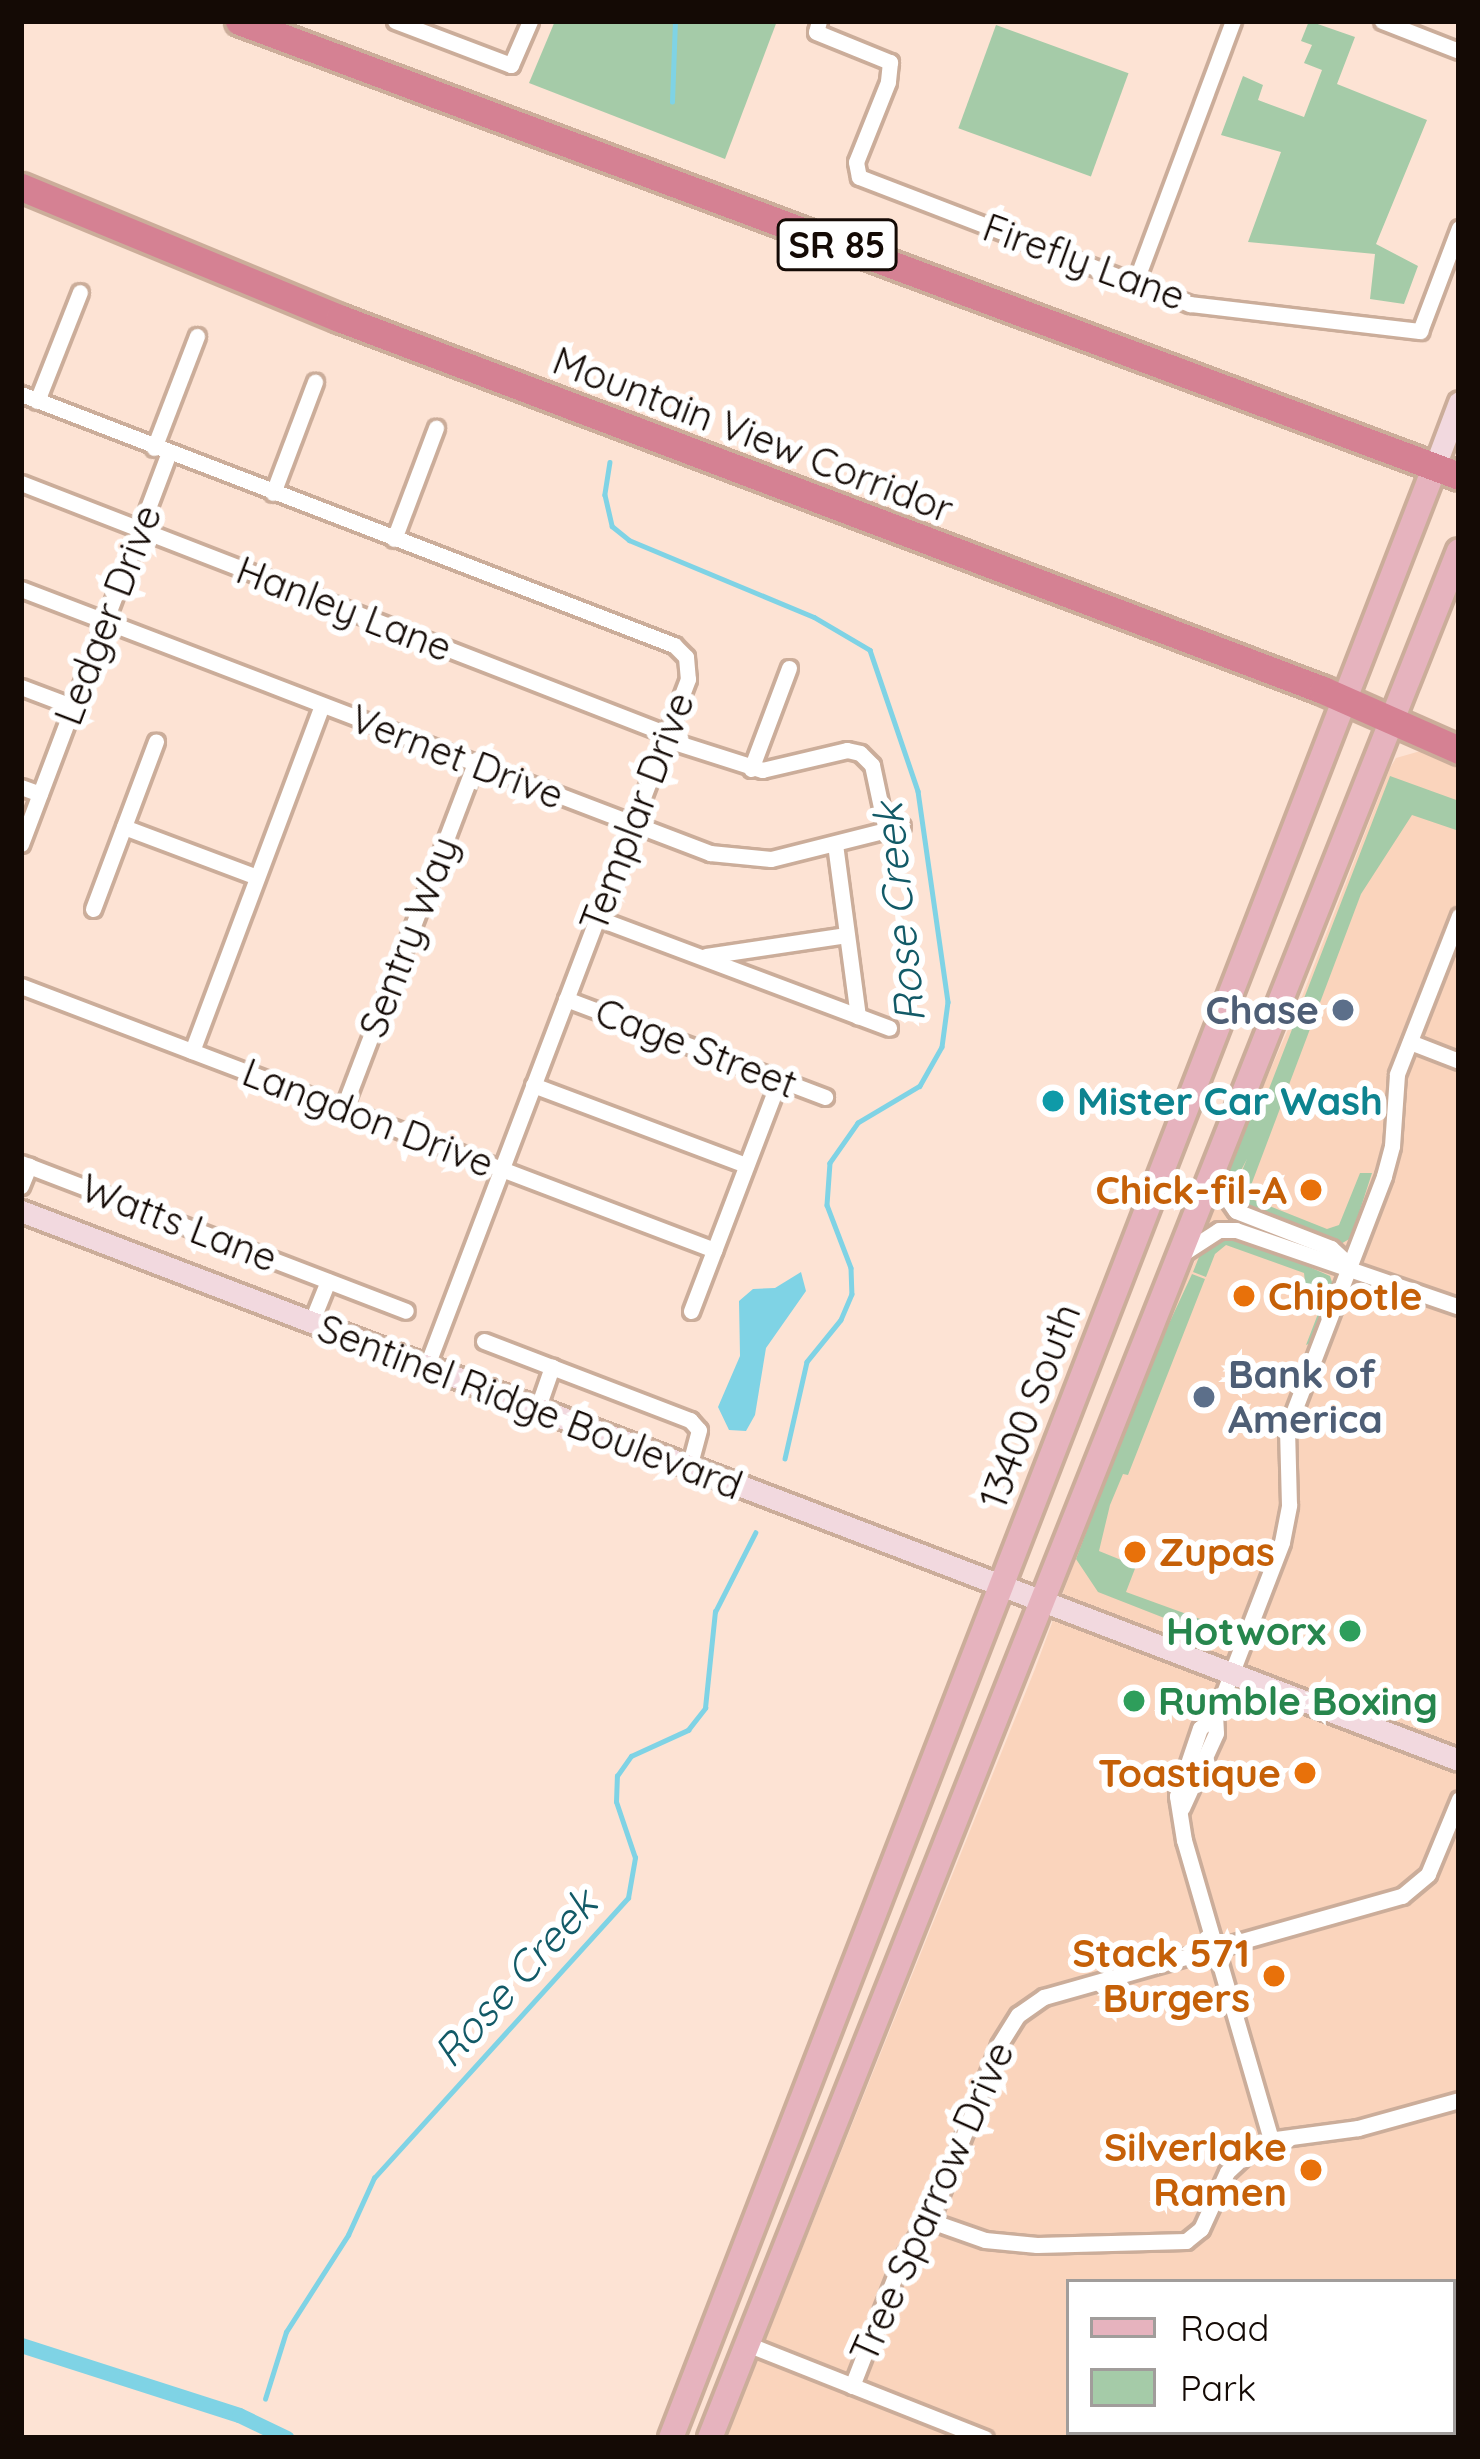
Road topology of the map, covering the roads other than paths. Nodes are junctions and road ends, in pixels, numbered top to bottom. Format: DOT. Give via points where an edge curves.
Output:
graph roads {
  1 [pos="239,21"];
  2 [pos="395,21"];
  3 [pos="530,21"];
  4 [pos="819,21"];
  5 [pos="1234,21"];
  6 [pos="1382,21"];
  7 [pos="1459,51"];
  8 [pos="21,187"];
  9 [pos="1459,228"];
  10 [pos="1135,283"];
  11 [pos="80,292"];
  12 [pos="196,336"];
  13 [pos="315,382"];
  14 [pos="29,398"];
  15 [pos="1459,402"];
  16 [pos="436,428"];
  17 [pos="162,451"];
  18 [pos="1447,471"];
  19 [pos="21,483"];
  20 [pos="273,493"];
  21 [pos="141,530"];
  22 [pos="394,539"];
  23 [pos="1459,550"];
  24 [pos="21,589"];
  25 [pos="106,621"];
  26 [pos="789,668"];
  27 [pos="21,687"];
  28 [pos="1344,700"];
  29 [pos="322,706"];
  30 [pos="74,707"];
  31 [pos="1393,722"];
  32 [pos="666,737"];
  33 [pos="156,741"];
  34 [pos="1459,750"];
  35 [pos="475,764"];
  36 [pos="751,770"];
  37 [pos="21,787"];
  38 [pos="40,794"];
  39 [pos="633,824"];
  40 [pos="124,827"];
  41 [pos="894,828"];
  42 [pos="21,844"];
  43 [pos="835,844"];
  44 [pos="257,877"];
  45 [pos="93,909"];
  46 [pos="1459,916"];
  47 [pos="597,918"];
  48 [pos="846,935"];
  49 [pos="701,957"];
  50 [pos="21,986"];
  51 [pos="566,999"];
  52 [pos="858,1016"];
  53 [pos="889,1028"];
  54 [pos="1410,1042"];
  55 [pos="192,1051"];
  56 [pos="1459,1061"];
  57 [pos="779,1080"];
  58 [pos="533,1084"];
  59 [pos="825,1097"];
  60 [pos="343,1109"];
  61 [pos="1216,1154"];
  62 [pos="25,1164"];
  63 [pos="746,1166"];
  64 [pos="501,1169"];
  65 [pos="21,1186"];
  66 [pos="21,1211"];
  67 [pos="714,1250"];
  68 [pos="1173,1261"];
  69 [pos="1349,1265"];
  70 [pos="328,1281"];
  71 [pos="1459,1307"];
  72 [pos="406,1311"];
  73 [pos="691,1311"];
  74 [pos="310,1323"];
  75 [pos="484,1341"];
  76 [pos="552,1367"];
  77 [pos="426,1368"];
  78 [pos="537,1410"];
  79 [pos="689,1468"];
  80 [pos="998,1587"];
  81 [pos="1040,1603"];
  82 [pos="1230,1674"];
  83 [pos="1459,1760"];
  84 [pos="1459,1799"];
  85 [pos="1216,1948"];
  86 [pos="1459,2101"];
  87 [pos="1271,2140"];
  88 [pos="928,2220"];
  89 [pos="747,2344"];
  90 [pos="852,2386"];
  91 [pos="671,2438"];
  92 [pos="710,2438"];
  93 [pos="985,2438"];
  1 -- 18 [label="highway, SR 85"];
  2 -- 3 [label="street" via="512,65"];
  4 -- 10 [label="street, Firefly Lane" via="816,32 890,62 856,162 859,177"];
  5 -- 10 [label="street"];
  6 -- 7 [label="street"];
  8 -- 28 [label="highway, Mountain View Corridor" via="467,368"];
  9 -- 10 [label="street, Firefly Lane" via="1420,331 1190,304"];
  11 -- 14 [label="street"];
  12 -- 17 [label="street, Ledger Drive"];
  13 -- 20 [label="street"];
  14 -- 17 [label="street, Templar Drive"];
  15 -- 18 [label="main road, 13400 South"];
  16 -- 22 [label="street"];
  17 -- 20 [label="street, Templar Drive"];
  17 -- 21 [label="street, Ledger Drive"];
  18 -- 28 [label="main road, 13400 South"];
  19 -- 21 [label="street, Hanley Lane"];
  20 -- 22 [label="street, Templar Drive"];
  21 -- 25 [label="street, Ledger Drive"];
  21 -- 32 [label="street, Hanley Lane"];
  22 -- 32 [label="street, Templar Drive" via="679,648 688,679"];
  23 -- 31 [label="main road, 13400 South"];
  24 -- 25 [label="street, Vernet Drive"];
  25 -- 29 [label="street, Vernet Drive"];
  25 -- 30 [label="street, Ledger Drive"];
  26 -- 36 [label="street"];
  27 -- 30 [label="street"];
  28 -- 31 [label="highway, Mountain View Corridor"];
  28 -- 80 [label="main road, 13400 South"];
  29 -- 35 [label="street, Vernet Drive"];
  29 -- 44 [label="street"];
  30 -- 38 [label="street, Ledger Drive"];
  31 -- 34 [label="highway, Mountain View Corridor"];
  31 -- 61 [label="main road, 13400 South"];
  32 -- 36 [label="street, Hanley Lane"];
  32 -- 39 [label="street, Templar Drive"];
  33 -- 40 [label="street"];
  35 -- 39 [label="street, Vernet Drive"];
  35 -- 60 [label="street, Sentry Way"];
  36 -- 41 [label="street, Hanley Lane" via="860,753"];
  37 -- 38 [label="street"];
  38 -- 42 [label="street, Ledger Drive"];
  39 -- 43 [label="street, Vernet Drive" via="745,860"];
  39 -- 47 [label="street, Templar Drive"];
  40 -- 44 [label="street"];
  40 -- 45 [label="street"];
  41 -- 43 [label="street, Vernet Drive"];
  43 -- 48 [label="street"];
  44 -- 55 [label="street"];
  46 -- 54 [label="street"];
  47 -- 49 [label="street"];
  47 -- 51 [label="street, Templar Drive"];
  48 -- 49 [label="street"];
  48 -- 52 [label="street"];
  49 -- 52 [label="street"];
  50 -- 55 [label="street, Langdon Drive"];
  51 -- 57 [label="street, Cage Street"];
  51 -- 58 [label="street, Templar Drive"];
  52 -- 53 [label="street"];
  54 -- 56 [label="street"];
  54 -- 69 [label="street" via="1396,1082 1390,1154"];
  55 -- 60 [label="street, Langdon Drive"];
  57 -- 59 [label="street, Cage Street"];
  57 -- 63 [label="street"];
  58 -- 63 [label="street"];
  58 -- 64 [label="street, Templar Drive"];
  60 -- 64 [label="street, Langdon Drive"];
  61 -- 68 [label="main road, 13400 South"];
  61 -- 69 [label="street" via="1219,1187 1236,1210 1331,1248"];
  62 -- 65 [label="street, Watts Lane"];
  62 -- 70 [label="street, Watts Lane"];
  63 -- 67 [label="street"];
  64 -- 67 [label="street, Langdon Drive"];
  64 -- 77 [label="street, Templar Drive"];
  66 -- 74 [label="main road, Sentinel Ridge Boulevard"];
  67 -- 73 [label="street"];
  68 -- 69 [label="street" via="1229,1229"];
  68 -- 81 [label="main road, 13400 South"];
  69 -- 71 [label="street"];
  69 -- 82 [label="street" via="1292,1414 1286,1529"];
  70 -- 72 [label="street, Watts Lane"];
  70 -- 74 [label="street, Watts Lane"];
  74 -- 77 [label="main road, Sentinel Ridge Boulevard"];
  75 -- 76 [label="street"];
  76 -- 78 [label="street"];
  76 -- 79 [label="street" via="690,1420 699,1430"];
  77 -- 78 [label="main road, Sentinel Ridge Boulevard"];
  78 -- 79 [label="main road, Sentinel Ridge Boulevard"];
  79 -- 80 [label="main road, Sentinel Ridge Boulevard"];
  80 -- 81 [label="main road, Sentinel Ridge Boulevard"];
  80 -- 91 [label="main road, 13400 South"];
  81 -- 82 [label="main road, Sentinel Ridge Boulevard"];
  81 -- 89 [label="main road, 13400 South"];
  82 -- 83 [label="main road, Sentinel Ridge Boulevard"];
  82 -- 85 [label="street" via="1216,1733 1182,1808"];
  84 -- 85 [label="street, Tree Sparrow Drive" via="1428,1874 1409,1892"];
  85 -- 87 [label="street"];
  85 -- 88 [label="street, Tree Sparrow Drive" via="1025,2008 1004,2034"];
  86 -- 87 [label="street"];
  87 -- 88 [label="street" via="1234,2164 1201,2229 1186,2241 1037,2245 985,2240"];
  88 -- 90 [label="street, Tree Sparrow Drive" via="906,2249"];
  89 -- 90 [label="street"];
  89 -- 92 [label="main road, 13400 South"];
  90 -- 93 [label="street"];
}
